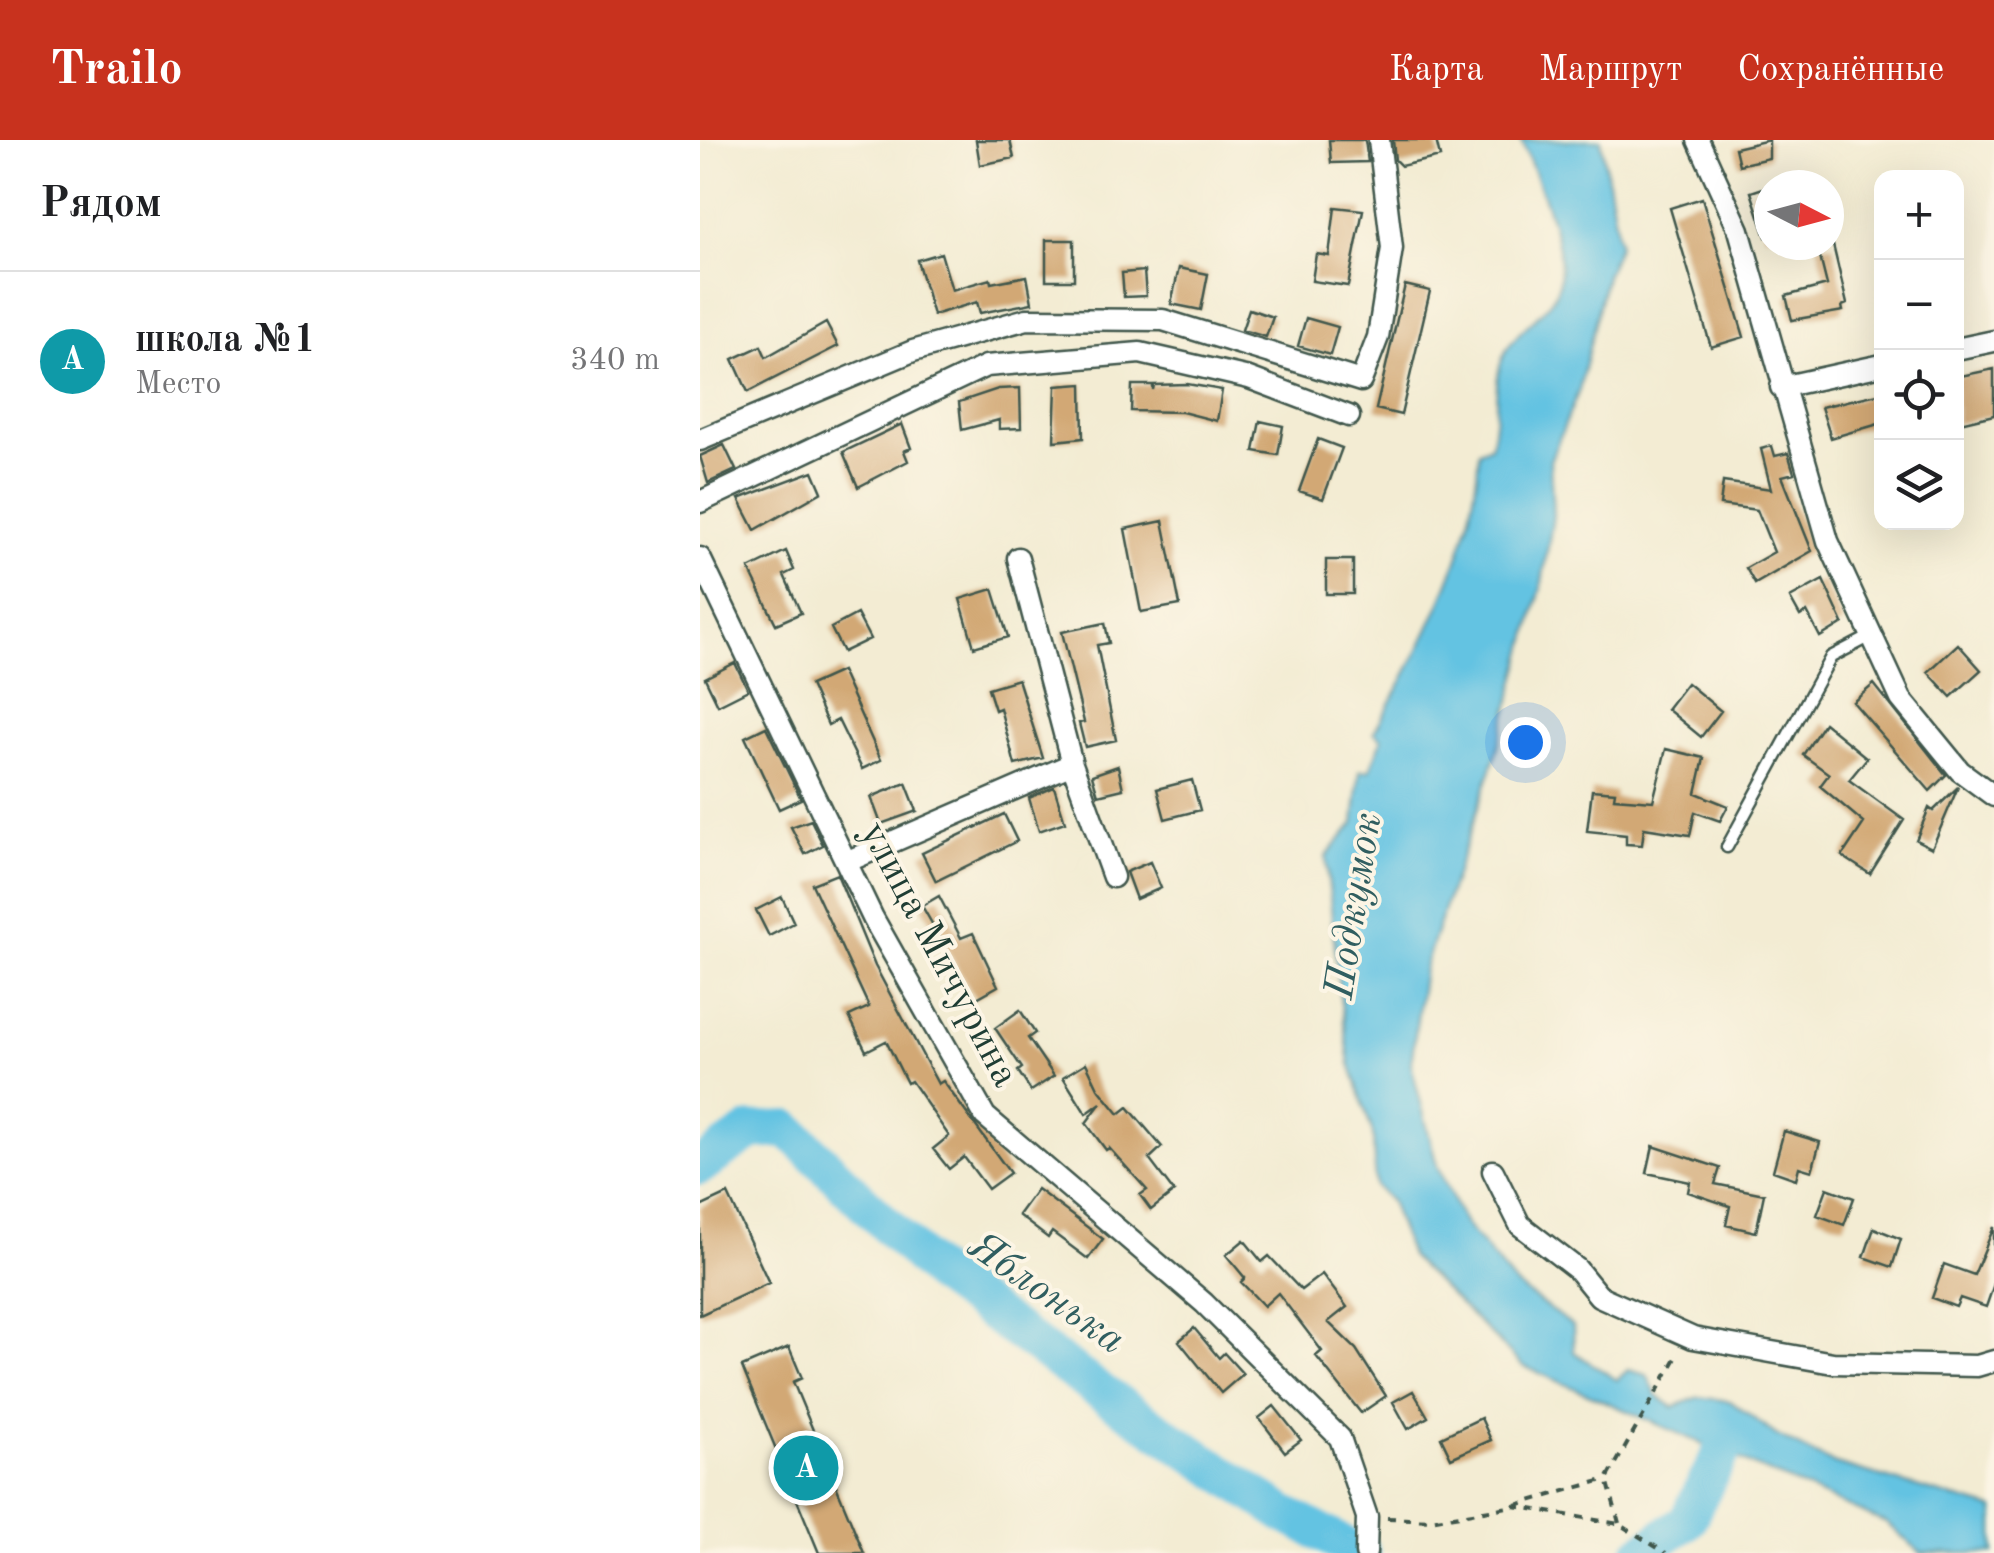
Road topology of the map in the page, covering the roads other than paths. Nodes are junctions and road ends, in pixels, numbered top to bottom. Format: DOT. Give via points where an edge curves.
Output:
graph roads {
  1 [pos="1378,140"];
  2 [pos="1698,140"];
  3 [pos="1994,341"];
  4 [pos="1964,347"];
  5 [pos="1874,367"];
  6 [pos="1781,387"];
  7 [pos="1349,416"];
  8 [pos="700,440"];
  9 [pos="700,502"];
  10 [pos="700,558"];
  11 [pos="1018,558"];
  12 [pos="1872,635"];
  13 [pos="1072,764"];
  14 [pos="1994,796"];
  15 [pos="1727,848"];
  16 [pos="846,862"];
  17 [pos="1113,877"];
  18 [pos="1494,1171"];
  19 [pos="1994,1361"];
  20 [pos="1366,1553"];
  1 -- 8 [label="street" via="1392,248 1378,337 1361,381 1163,320 1026,319 913,351"];
  2 -- 6 [label="street" via="1738,230"];
  3 -- 4 [label="street"];
  5 -- 6 [label="street"];
  6 -- 12 [label="street" via="1828,540"];
  7 -- 9 [label="street" via="1250,378 1140,353 986,366"];
  10 -- 16 [label="street, улица Мичурина"];
  11 -- 13 [label="street"];
  12 -- 14 [label="street" via="1902,700 1960,771"];
  12 -- 15 [label="lane" via="1831,657"];
  13 -- 16 [label="street"];
  13 -- 17 [label="street"];
  16 -- 20 [label="street, улица Мичурина" via="985,1116 1204,1303 1340,1438 1367,1517"];
  18 -- 19 [label="street" via="1520,1225 1577,1268 1599,1296 1688,1335 1833,1363"];
}
